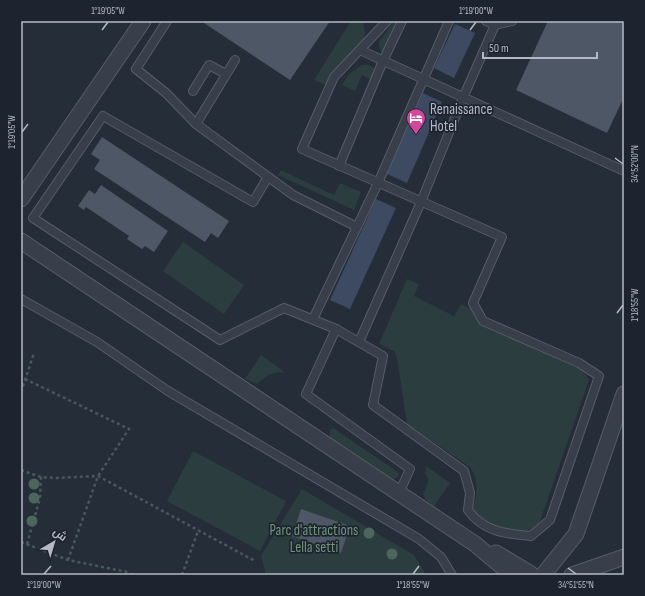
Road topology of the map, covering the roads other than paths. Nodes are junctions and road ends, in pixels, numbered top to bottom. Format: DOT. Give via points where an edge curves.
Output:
graph roads {
  1 [pos="143,21"];
  2 [pos="167,21"];
  3 [pos="387,21"];
  4 [pos="402,21"];
  5 [pos="449,21"];
  6 [pos="486,21"];
  7 [pos="512,21"];
  8 [pos="495,25"];
  9 [pos="360,50"];
  10 [pos="235,60"];
  11 [pos="383,61"];
  12 [pos="226,74"];
  13 [pos="424,79"];
  14 [pos="193,91"];
  15 [pos="463,98"];
  16 [pos="196,124"];
  17 [pos="339,166"];
  18 [pos="624,170"];
  19 [pos="268,177"];
  20 [pos="378,183"];
  21 [pos="21,199"];
  22 [pos="421,202"];
  23 [pos="357,227"];
  24 [pos="21,242"];
  25 [pos="21,299"];
  26 [pos="313,319"];
  27 [pos="336,329"];
  28 [pos="359,342"];
  29 [pos="624,394"];
  30 [pos="399,493"];
  31 [pos="475,544"];
  32 [pos="624,557"];
  33 [pos="452,575"];
  34 [pos="512,575"];
  35 [pos="536,575"];
  36 [pos="572,575"];
  1 -- 21 [label="street"];
  2 -- 16 [label="lane" via="136,69 166,93"];
  3 -- 9 [label="lane"];
  4 -- 11 [label="lane"];
  5 -- 13 [label="lane"];
  6 -- 8 [label="lane"];
  7 -- 8 [label="lane"];
  8 -- 15 [label="lane"];
  9 -- 11 [label="lane"];
  9 -- 17 [label="lane" via="334,77 302,149"];
  10 -- 12 [label="lane"];
  11 -- 13 [label="lane"];
  11 -- 17 [label="lane"];
  12 -- 14 [label="lane" via="209,65"];
  12 -- 16 [label="lane"];
  13 -- 15 [label="lane"];
  13 -- 20 [label="lane"];
  15 -- 18 [label="lane"];
  15 -- 22 [label="lane"];
  16 -- 19 [label="lane"];
  17 -- 20 [label="lane"];
  19 -- 23 [label="lane" via="293,195"];
  19 -- 26 [label="lane" via="253,202 103,116 33,218 220,340 284,308"];
  20 -- 22 [label="lane"];
  20 -- 23 [label="lane"];
  22 -- 28 [label="lane"];
  22 -- 28 [label="lane" via="502,237 473,303 483,321 579,363 599,376 550,520 531,536 504,533 475,520 468,510 470,493 464,471 373,405 383,356"];
  23 -- 26 [label="lane"];
  24 -- 30 [label="street"];
  25 -- 33 [label="lane" via="97,342 168,391 420,539 441,557"];
  26 -- 27 [label="lane"];
  27 -- 28 [label="lane"];
  27 -- 30 [label="lane" via="306,394 410,469"];
  29 -- 35 [label="street" via="576,534"];
  30 -- 31 [label="street"];
  31 -- 34 [label="street"];
  31 -- 35 [label="street"];
  32 -- 36 [label="street"];
}
